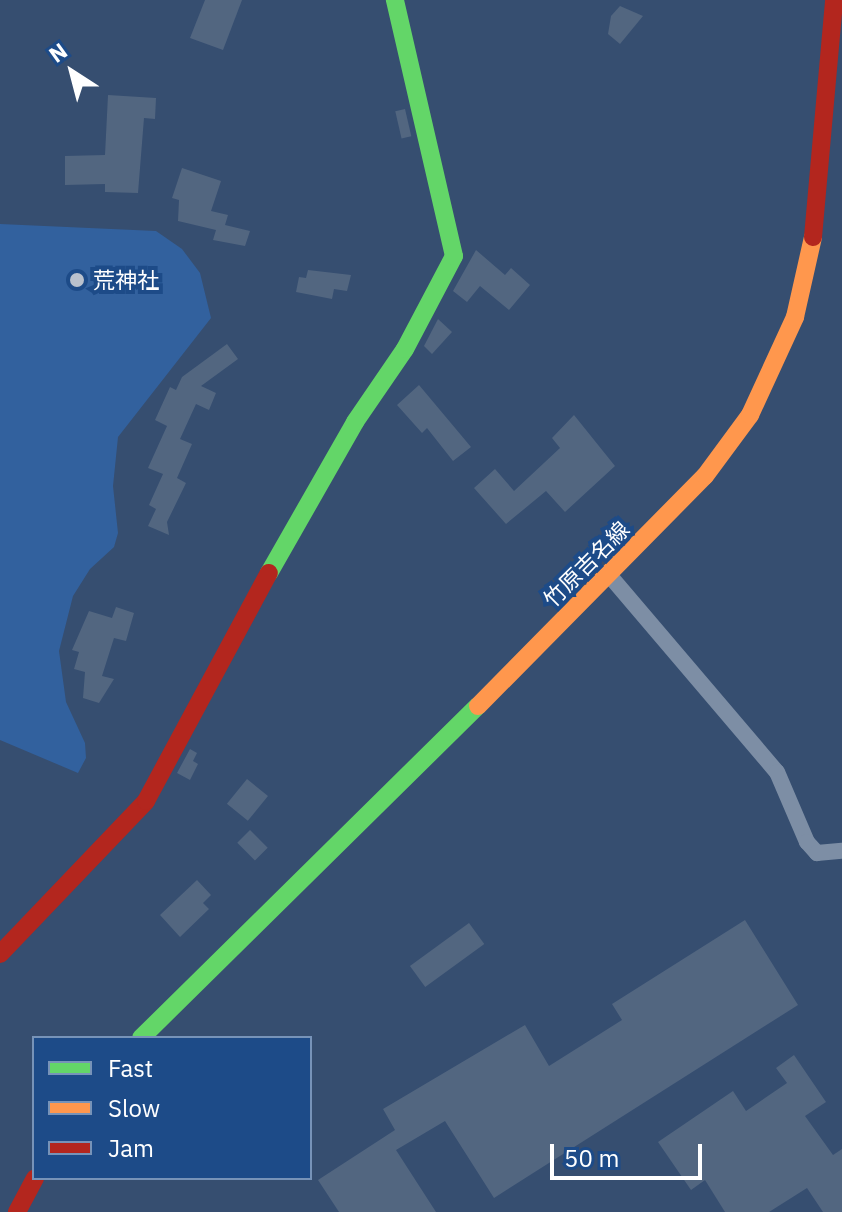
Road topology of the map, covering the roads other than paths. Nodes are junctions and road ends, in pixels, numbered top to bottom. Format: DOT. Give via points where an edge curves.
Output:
graph roads {
  1 [pos="395,0"];
  2 [pos="834,0"];
  3 [pos="610,576"];
  4 [pos="842,851"];
  5 [pos="0,954"];
  6 [pos="143,1036"];
  7 [pos="34,1180"];
  8 [pos="17,1212"];
  1 -- 5 [label="main road" via="454,256 405,349 355,422 218,662 146,801"];
  2 -- 3 [label="main road, 竹原吉名線" via="811,257 795,317 750,415 705,476"];
  3 -- 4 [label="street" via="777,772 807,842 817,853"];
  3 -- 6 [label="main road, 竹原吉名線"];
  7 -- 8 [label="main road"];
}
